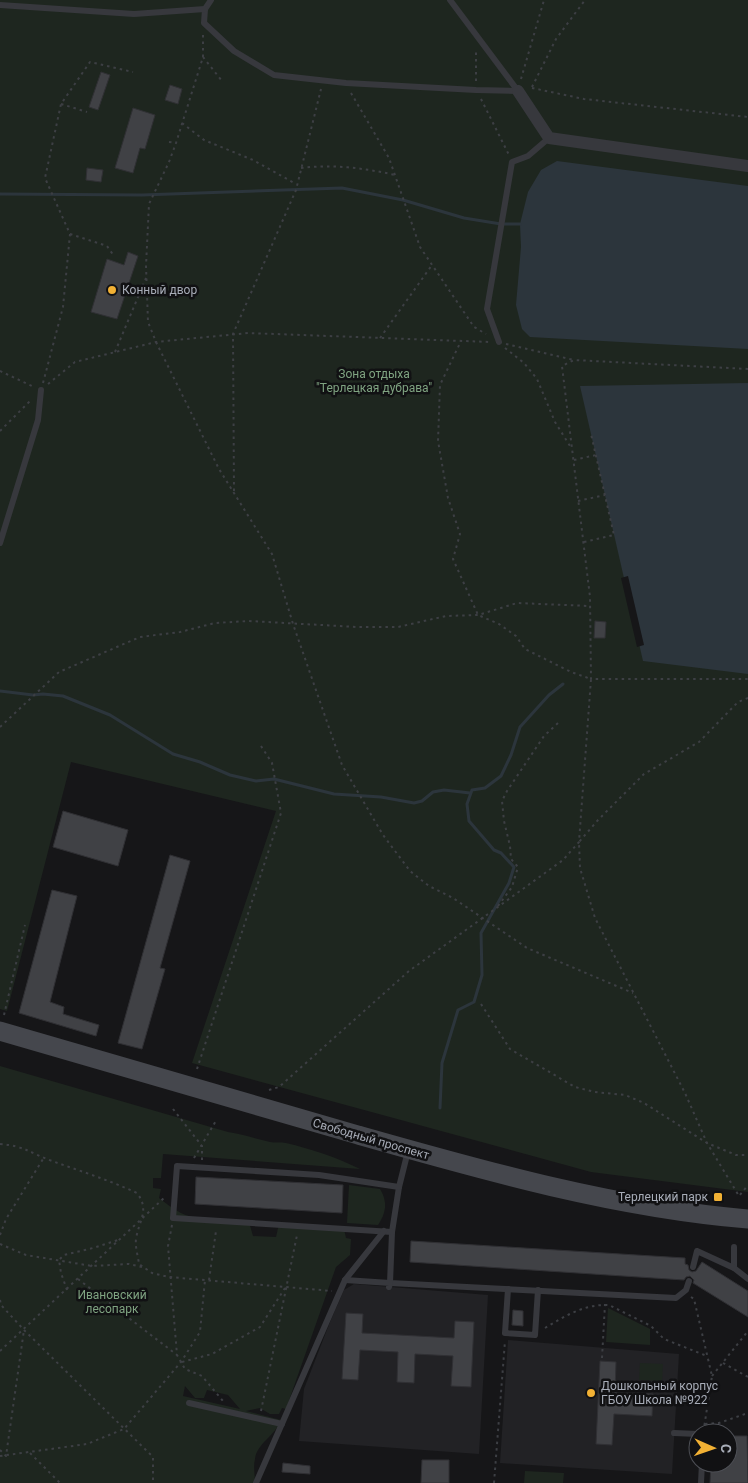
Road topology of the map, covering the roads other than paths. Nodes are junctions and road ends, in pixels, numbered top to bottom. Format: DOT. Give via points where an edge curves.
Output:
graph roads {
  1 [pos="211,0"];
  2 [pos="450,0"];
  3 [pos="0,5"];
  4 [pos="205,9"];
  5 [pos="518,91"];
  6 [pos="549,138"];
  7 [pos="748,166"];
  8 [pos="498,342"];
  9 [pos="41,390"];
  10 [pos="0,543"];
  11 [pos="2,1023"];
  12 [pos="408,1149"];
  13 [pos="399,1188"];
  14 [pos="748,1219"];
  15 [pos="384,1231"];
  16 [pos="392,1232"];
  17 [pos="734,1247"];
  18 [pos="693,1267"];
  19 [pos="734,1268"];
  20 [pos="748,1279"];
  21 [pos="345,1280"];
  22 [pos="689,1280"];
  23 [pos="389,1285"];
  24 [pos="508,1289"];
  25 [pos="538,1290"];
  26 [pos="189,1403"];
  27 [pos="282,1424"];
  28 [pos="674,1433"];
  29 [pos="688,1434"];
  30 [pos="256,1483"];
  1 -- 4 [label="lane"];
  2 -- 5 [label="lane"];
  3 -- 4 [label="lane" via="134,14"];
  4 -- 5 [label="lane" via="204,23 234,51 274,75 346,84"];
  5 -- 6 [label="street"];
  6 -- 7 [label="street"];
  6 -- 8 [label="lane" via="528,156 512,162 487,308"];
  9 -- 10 [label="lane" via="38,420"];
  11 -- 12 [label="main road, Свободный проспект"];
  12 -- 13 [label="lane"];
  12 -- 14 [label="main road, Свободный проспект" via="590,1195"];
  13 -- 15 [label="lane" via="319,1175 177,1166 173,1218"];
  13 -- 16 [label="lane"];
  15 -- 16 [label="lane"];
  15 -- 21 [label="lane"];
  16 -- 23 [label="lane"];
  17 -- 19 [label="lane"];
  18 -- 19 [label="lane" via="697,1251"];
  19 -- 20 [label="lane"];
  21 -- 23 [label="lane"];
  21 -- 27 [label="lane" via="301,1389"];
  22 -- 25 [label="lane" via="686,1290 676,1298"];
  23 -- 24 [label="lane"];
  24 -- 25 [label="lane"];
  24 -- 25 [label="lane" via="505,1333 535,1335"];
  26 -- 27 [label="lane"];
  27 -- 30 [label="lane"];
  28 -- 29 [label="lane"];
}
